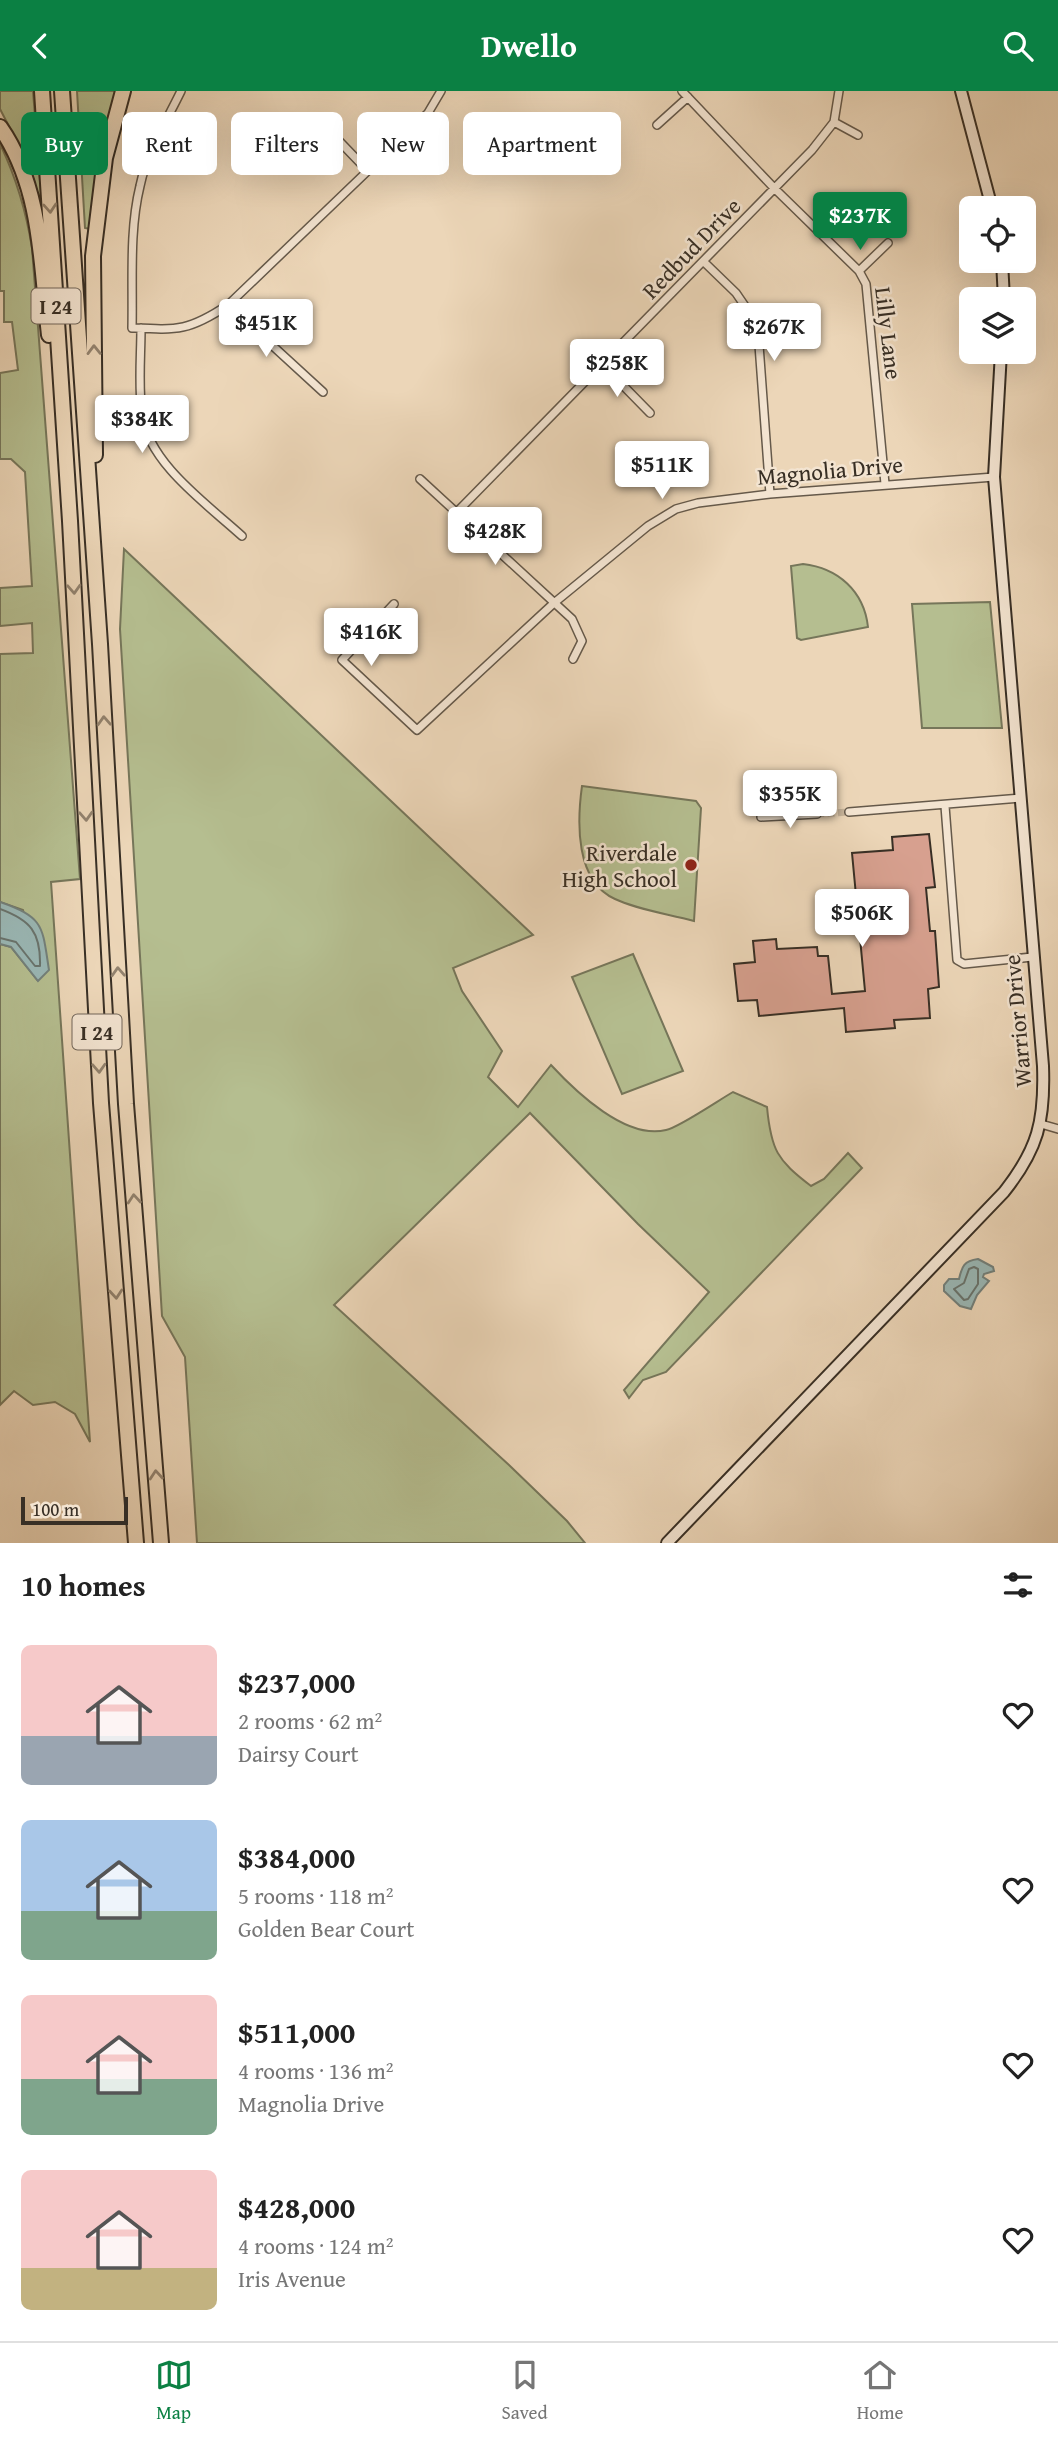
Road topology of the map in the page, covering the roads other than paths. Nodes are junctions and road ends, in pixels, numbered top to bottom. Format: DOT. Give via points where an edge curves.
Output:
graph roads {
  1 [pos="42,91"];
  2 [pos="62,91"];
  3 [pos="123,91"];
  4 [pos="181,91"];
  5 [pos="441,91"];
  6 [pos="839,91"];
  7 [pos="961,91"];
  8 [pos="685,94"];
  9 [pos="429,112"];
  10 [pos="834,122"];
  11 [pos="657,125"];
  12 [pos="0,127"];
  13 [pos="858,135"];
  14 [pos="343,145"];
  15 [pos="357,160"];
  16 [pos="362,175"];
  17 [pos="775,189"];
  18 [pos="989,196"];
  19 [pos="888,243"];
  20 [pos="704,263"];
  21 [pos="859,271"];
  22 [pos="228,305"];
  23 [pos="136,328"];
  24 [pos="1000,364"];
  25 [pos="603,365"];
  26 [pos="323,392"];
  27 [pos="650,413"];
  28 [pos="994,477"];
  29 [pos="420,479"];
  30 [pos="885,484"];
  31 [pos="770,494"];
  32 [pos="457,512"];
  33 [pos="90,516"];
  34 [pos="70,521"];
  35 [pos="242,536"];
  36 [pos="554,603"];
  37 [pos="394,604"];
  38 [pos="573,659"];
  39 [pos="1020,798"];
  40 [pos="945,806"];
  41 [pos="849,812"];
  42 [pos="817,814"];
  43 [pos="761,817"];
  44 [pos="1032,957"];
  45 [pos="1041,1125"];
  46 [pos="1058,1129"];
  47 [pos="136,1543"];
  48 [pos="161,1543"];
  49 [pos="667,1543"];
  1 -- 34 [label="highway, I 24, one-way"];
  2 -- 33 [label="highway, I 24"];
  33 -- 3 [label="highway, one-way" via="95,453 93,256 105,158"];
  4 -- 23 [label="street" via="150,153 135,209"];
  5 -- 9 [label="street"];
  6 -- 10 [label="street"];
  7 -- 18 [label="street"];
  8 -- 11 [label="street"];
  8 -- 17 [label="street, Lilly Lane"];
  10 -- 13 [label="street"];
  10 -- 17 [label="street, Redbud Drive"];
  12 -- 34 [label="highway" via="15,149 35,209"];
  14 -- 15 [label="street"];
  16 -- 22 [label="street"];
  17 -- 20 [label="street, Redbud Drive"];
  17 -- 21 [label="street, Lilly Lane"];
  19 -- 21 [label="street"];
  20 -- 25 [label="street, Redbud Drive"];
  20 -- 31 [label="street" via="736,293 751,315 759,345"];
  21 -- 30 [label="street, Lilly Lane" via="869,301"];
  22 -- 23 [label="street" via="179,330"];
  22 -- 26 [label="street"];
  23 -- 35 [label="street" via="146,432 158,456"];
  24 -- 28 [label="street, Warrior Drive"];
  25 -- 27 [label="street"];
  25 -- 32 [label="street, Redbud Drive"];
  28 -- 30 [label="street, Magnolia Drive"];
  28 -- 39 [label="street, Warrior Drive"];
  29 -- 32 [label="street"];
  30 -- 31 [label="street, Magnolia Drive"];
  31 -- 36 [label="street, Magnolia Drive" via="676,509 648,526"];
  32 -- 36 [label="street"];
  48 -- 33 [label="highway, I 24, one-way" via="126,1104"];
  34 -- 47 [label="highway, I 24, one-way" via="101,1103"];
  36 -- 37 [label="street, Magnolia Drive" via="417,730 342,660"];
  36 -- 38 [label="street" via="580,632 580,648"];
  39 -- 40 [label="street"];
  39 -- 44 [label="street, Warrior Drive"];
  40 -- 41 [label="street"];
  40 -- 44 [label="street" via="957,960 964,964"];
  42 -- 43 [label="street"];
  44 -- 45 [label="street, Warrior Drive" via="1043,1066"];
  45 -- 46 [label="street"];
  45 -- 49 [label="street, Warrior Drive" via="1023,1168 1004,1192"];
}
